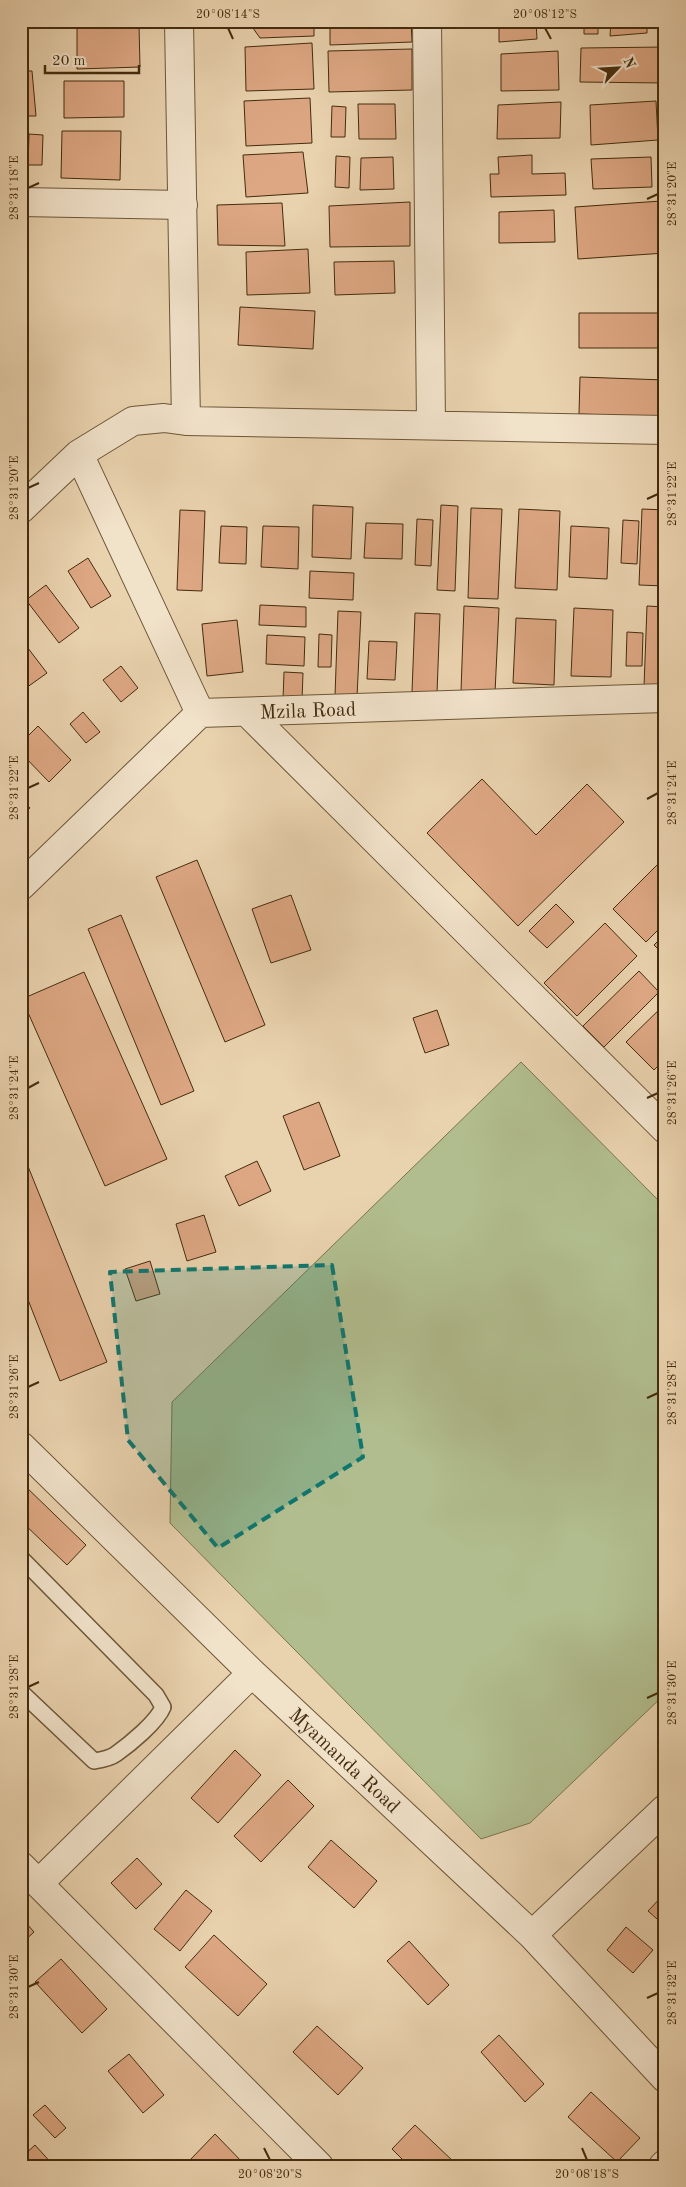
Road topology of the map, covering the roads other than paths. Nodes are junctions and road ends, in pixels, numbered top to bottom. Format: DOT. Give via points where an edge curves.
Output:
graph roads {
  1 [pos="180,21"];
  2 [pos="428,21"];
  3 [pos="21,202"];
  4 [pos="183,206"];
  5 [pos="186,421"];
  6 [pos="431,424"];
  7 [pos="665,430"];
  8 [pos="79,454"];
  9 [pos="21,509"];
  10 [pos="665,698"];
  11 [pos="246,712"];
  12 [pos="200,713"];
  13 [pos="21,886"];
  14 [pos="665,1129"];
  15 [pos="21,1446"];
  16 [pos="21,1558"];
  17 [pos="252,1673"];
  18 [pos="21,1692"];
  19 [pos="665,1809"];
  20 [pos="30,1875"];
  21 [pos="532,1936"];
  22 [pos="665,2078"];
  23 [pos="319,2166"];
  1 -- 4 [label="street"];
  2 -- 6 [label="street"];
  3 -- 4 [label="street"];
  4 -- 5 [label="street"];
  5 -- 6 [label="street"];
  5 -- 8 [label="street" via="164,418 133,422"];
  6 -- 7 [label="street"];
  8 -- 9 [label="street"];
  8 -- 12 [label="street"];
  10 -- 11 [label="street, Mzila Road"];
  11 -- 12 [label="street, Mzila Road"];
  11 -- 14 [label="street"];
  12 -- 13 [label="street"];
  15 -- 17 [label="street, Myamanda Road"];
  16 -- 18 [label="lane" via="156,1695 162,1707 159,1716 116,1754 94,1761"];
  17 -- 20 [label="street"];
  17 -- 21 [label="street, Myamanda Road"];
  19 -- 21 [label="street"];
  20 -- 23 [label="street"];
  21 -- 22 [label="street, Myamanda Road"];
}
